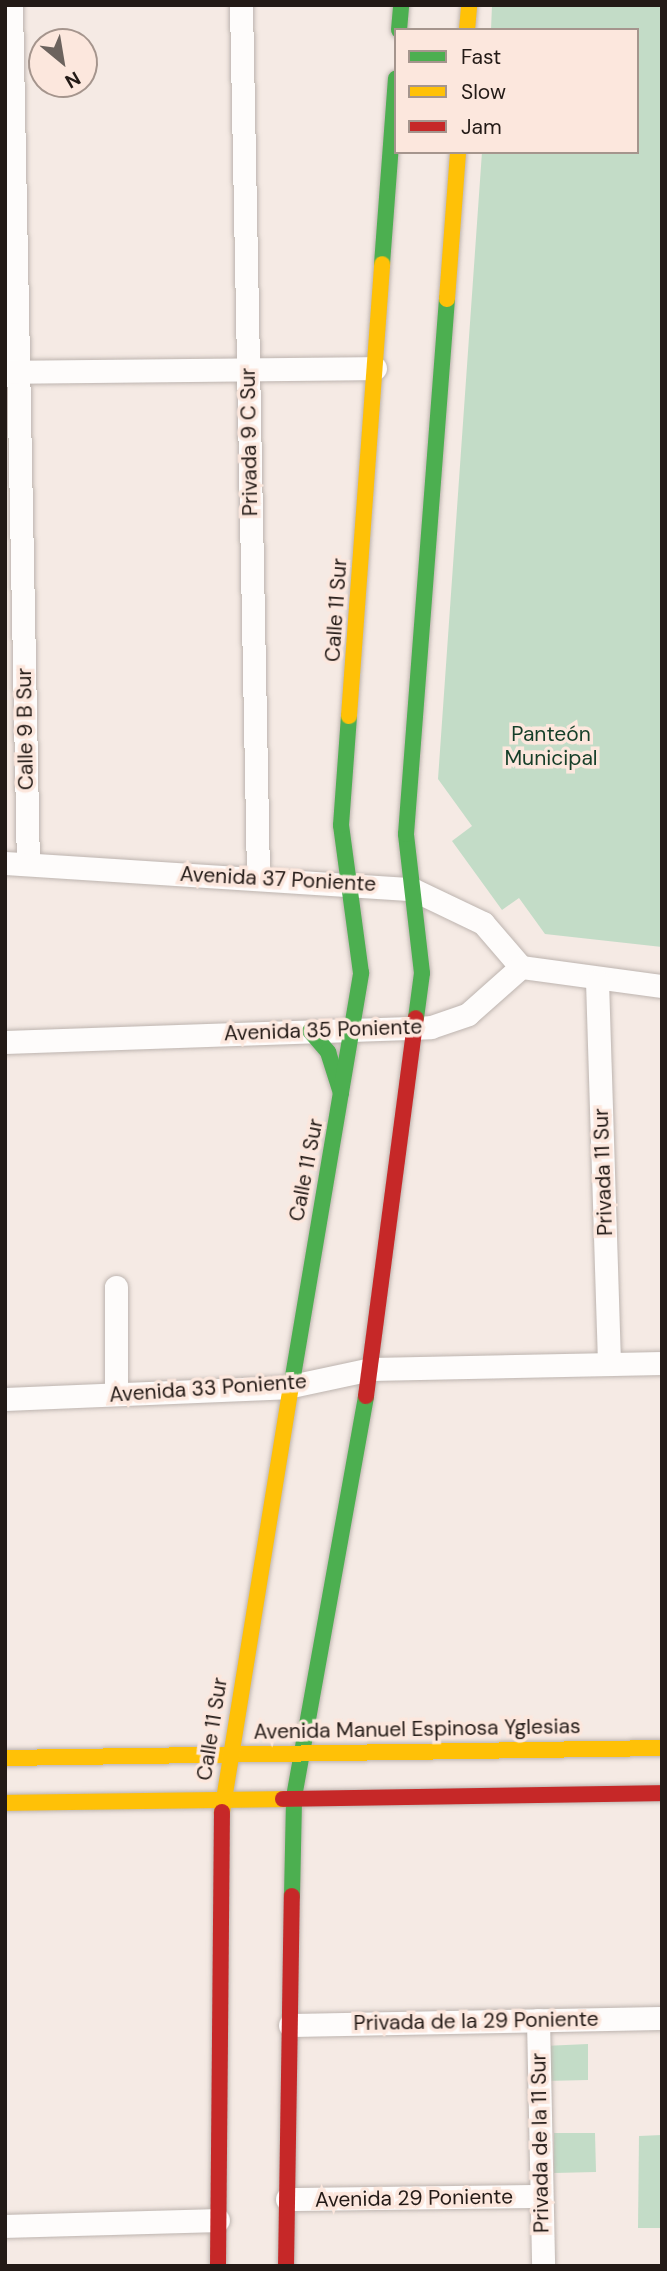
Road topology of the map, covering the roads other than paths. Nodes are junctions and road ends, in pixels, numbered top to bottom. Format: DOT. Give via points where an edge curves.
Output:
graph roads {
  1 [pos="11,5"];
  2 [pos="241,5"];
  3 [pos="401,5"];
  4 [pos="469,5"];
  5 [pos="399,28"];
  6 [pos="467,28"];
  7 [pos="394,105"];
  8 [pos="458,154"];
  9 [pos="374,368"];
  10 [pos="247,370"];
  11 [pos="12,372"];
  12 [pos="16,864"];
  13 [pos="258,878"];
  14 [pos="348,881"];
  15 [pos="412,889"];
  16 [pos="521,967"];
  17 [pos="597,981"];
  18 [pos="662,986"];
  19 [pos="414,1029"];
  20 [pos="354,1030"];
  21 [pos="310,1031"];
  22 [pos="5,1042"];
  23 [pos="341,1093"];
  24 [pos="116,1287"];
  25 [pos="662,1363"];
  26 [pos="609,1364"];
  27 [pos="371,1369"];
  28 [pos="287,1387"];
  29 [pos="116,1394"];
  30 [pos="5,1399"];
  31 [pos="662,1748"];
  32 [pos="303,1751"];
  33 [pos="230,1752"];
  34 [pos="5,1758"];
  35 [pos="662,1793"];
  36 [pos="294,1797"];
  37 [pos="222,1798"];
  38 [pos="5,1803"];
  39 [pos="662,2018"];
  40 [pos="538,2020"];
  41 [pos="290,2025"];
  42 [pos="541,2196"];
  43 [pos="287,2199"];
  44 [pos="218,2220"];
  45 [pos="5,2226"];
  46 [pos="218,2266"];
  47 [pos="286,2266"];
  48 [pos="543,2266"];
  1 -- 11 [label="street, Calle 9 B Sur"];
  2 -- 10 [label="street, Privada 9 C Sur"];
  3 -- 5 [label="main road"];
  4 -- 6 [label="main road"];
  7 -- 9 [label="main road, Calle 11 Sur"];
  8 -- 15 [label="main road" via="406,834"];
  9 -- 10 [label="street"];
  9 -- 14 [label="main road, Calle 11 Sur" via="341,825"];
  10 -- 11 [label="street"];
  10 -- 13 [label="street, Privada 9 C Sur"];
  11 -- 12 [label="street, Calle 9 B Sur"];
  12 -- 13 [label="street, Avenida 37 Poniente"];
  13 -- 14 [label="street, Avenida 37 Poniente"];
  14 -- 15 [label="street, Avenida 37 Poniente"];
  14 -- 20 [label="main road, Calle 11 Sur" via="361,973"];
  15 -- 16 [label="street, Avenida 37 Poniente" via="483,923"];
  15 -- 19 [label="main road" via="422,973"];
  16 -- 17 [label="street"];
  16 -- 19 [label="street, Avenida 35 Poniente" via="468,1014"];
  17 -- 18 [label="street"];
  17 -- 26 [label="street, Privada 11 Sur"];
  19 -- 20 [label="street, Avenida 35 Poniente"];
  19 -- 27 [label="main road"];
  20 -- 21 [label="street, Avenida 35 Poniente"];
  20 -- 23 [label="main road, Calle 11 Sur"];
  21 -- 22 [label="street, Avenida 35 Poniente"];
  21 -- 23 [label="main road" via="328,1052"];
  23 -- 28 [label="main road, Calle 11 Sur"];
  24 -- 29 [label="street"];
  25 -- 26 [label="street, Avenida 33 Poniente"];
  26 -- 27 [label="street, Avenida 33 Poniente"];
  27 -- 28 [label="street, Avenida 33 Poniente"];
  27 -- 32 [label="main road"];
  28 -- 29 [label="street, Avenida 33 Poniente"];
  28 -- 33 [label="main road, Calle 11 Sur"];
  29 -- 30 [label="street, Avenida 33 Poniente"];
  31 -- 32 [label="main road, Avenida Manuel Espinosa Yglesias"];
  32 -- 33 [label="main road, Avenida Manuel Espinosa Yglesias"];
  32 -- 36 [label="main road"];
  33 -- 34 [label="main road, Avenida Manuel Espinosa Yglesias"];
  33 -- 37 [label="main road, Calle 11 Sur"];
  35 -- 36 [label="main road"];
  36 -- 37 [label="main road"];
  36 -- 41 [label="main road"];
  37 -- 38 [label="main road"];
  37 -- 44 [label="main road, Calle 11 Sur"];
  39 -- 40 [label="street, Privada de la 29 Poniente"];
  40 -- 41 [label="street, Privada de la 29 Poniente"];
  40 -- 42 [label="street, Privada de la 11 Sur"];
  41 -- 43 [label="main road"];
  42 -- 43 [label="street, Avenida 29 Poniente"];
  42 -- 48 [label="street, Privada de la 11 Sur"];
  43 -- 47 [label="main road"];
  44 -- 45 [label="street"];
  44 -- 46 [label="main road, Calle 11 Sur"];
}
